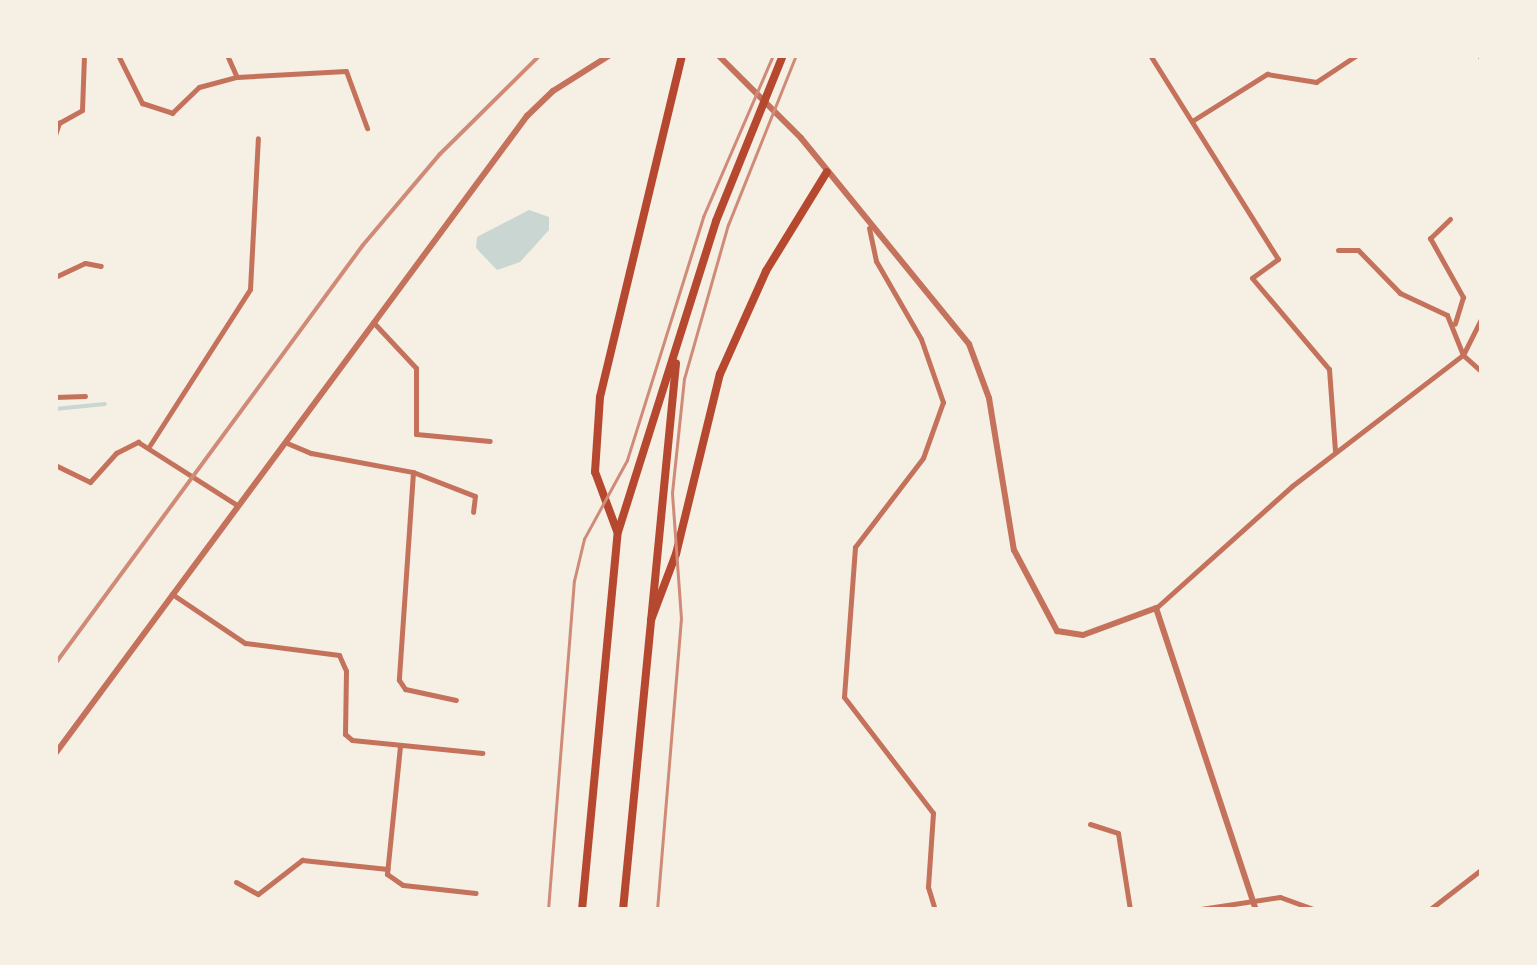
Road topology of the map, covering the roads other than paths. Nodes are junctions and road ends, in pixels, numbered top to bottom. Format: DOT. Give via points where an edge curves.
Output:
graph roads {
  1 [pos="84,55"];
  2 [pos="118,55"];
  3 [pos="227,55"];
  4 [pos="610,55"];
  5 [pos="682,55"];
  6 [pos="718,55"];
  7 [pos="783,55"];
  8 [pos="1150,55"];
  9 [pos="1357,55"];
  10 [pos="237,77"];
  11 [pos="1192,121"];
  12 [pos="367,128"];
  13 [pos="55,135"];
  14 [pos="258,138"];
  15 [pos="826,172"];
  16 [pos="1450,219"];
  17 [pos="869,228"];
  18 [pos="1338,250"];
  19 [pos="100,266"];
  20 [pos="55,277"];
  21 [pos="1482,317"];
  22 [pos="373,322"];
  23 [pos="1456,324"];
  24 [pos="678,340"];
  25 [pos="1462,356"];
  26 [pos="1482,372"];
  27 [pos="85,396"];
  28 [pos="55,397"];
  29 [pos="284,441"];
  30 [pos="490,441"];
  31 [pos="150,445"];
  32 [pos="1335,451"];
  33 [pos="55,466"];
  34 [pos="413,472"];
  35 [pos="236,505"];
  36 [pos="473,512"];
  37 [pos="618,532"];
  38 [pos="172,594"];
  39 [pos="1156,608"];
  40 [pos="647,628"];
  41 [pos="456,700"];
  42 [pos="400,746"];
  43 [pos="482,753"];
  44 [pos="55,754"];
  45 [pos="1090,824"];
  46 [pos="388,869"];
  47 [pos="1482,869"];
  48 [pos="236,882"];
  49 [pos="476,894"];
  50 [pos="1255,906"];
  51 [pos="582,910"];
  52 [pos="623,910"];
  53 [pos="935,910"];
  54 [pos="1130,910"];
  55 [pos="1194,910"];
  56 [pos="1315,910"];
  57 [pos="1429,910"];
  1 -- 13 [label="street" via="82,110 59,123"];
  2 -- 10 [label="street" via="142,103 164,112 181,111 199,87"];
  3 -- 10 [label="street"];
  4 -- 22 [label="street" via="553,90 527,116"];
  5 -- 37 [label="highway" via="600,397 595,472"];
  6 -- 15 [label="street"];
  7 -- 24 [label="highway" via="716,220"];
  8 -- 11 [label="street"];
  9 -- 11 [label="street" via="1316,82 1267,74"];
  10 -- 12 [label="street" via="346,71"];
  11 -- 32 [label="street" via="1278,259 1252,278 1258,290 1305,336 1334,382"];
  14 -- 31 [label="street" via="250,289"];
  15 -- 17 [label="street"];
  15 -- 40 [label="highway" via="766,271 720,374 690,475 676,554"];
  16 -- 23 [label="street" via="1430,238 1462,297"];
  17 -- 39 [label="street" via="969,344 988,398 1014,550 1057,631 1083,635"];
  17 -- 53 [label="street" via="876,261 921,339 942,402 923,458 855,546 844,697 934,813 928,886"];
  18 -- 23 [label="street" via="1358,250 1400,294"];
  19 -- 20 [label="street" via="85,263"];
  21 -- 25 [label="street"];
  22 -- 29 [label="street"];
  22 -- 30 [label="street" via="416,368 416,434"];
  23 -- 25 [label="street"];
  24 -- 37 [label="highway"];
  24 -- 40 [label="highway"];
  25 -- 26 [label="street"];
  25 -- 32 [label="street"];
  27 -- 28 [label="street"];
  29 -- 34 [label="street" via="311,454"];
  29 -- 35 [label="street"];
  31 -- 33 [label="street" via="129,442 90,482"];
  31 -- 35 [label="street"];
  32 -- 39 [label="street"];
  34 -- 36 [label="street" via="475,496"];
  34 -- 41 [label="street" via="399,680 405,689"];
  35 -- 38 [label="street"];
  37 -- 51 [label="highway"];
  38 -- 42 [label="street" via="246,644 339,655 346,672 345,734"];
  38 -- 44 [label="street"];
  39 -- 50 [label="street"];
  40 -- 52 [label="highway"];
  42 -- 43 [label="street"];
  42 -- 46 [label="street"];
  45 -- 54 [label="street" via="1118,832"];
  46 -- 48 [label="street" via="302,860 258,894"];
  46 -- 49 [label="street" via="403,885"];
  47 -- 57 [label="street"];
  50 -- 55 [label="street"];
  50 -- 56 [label="street" via="1280,897"];
}
